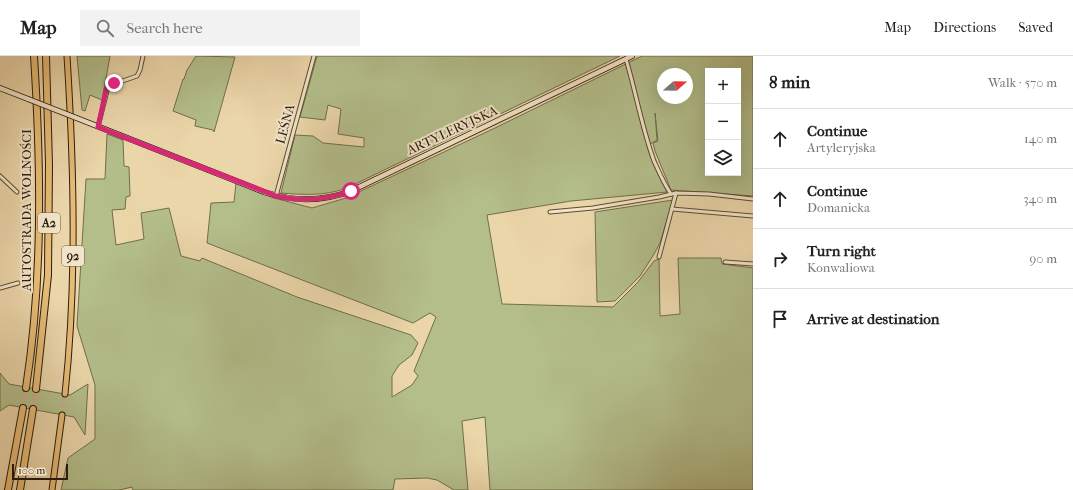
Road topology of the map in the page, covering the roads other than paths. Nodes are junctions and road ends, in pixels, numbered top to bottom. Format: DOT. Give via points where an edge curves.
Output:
graph roads {
  1 [pos="34,56"];
  2 [pos="46,56"];
  3 [pos="66,56"];
  4 [pos="143,56"];
  5 [pos="314,56"];
  6 [pos="632,56"];
  7 [pos="626,59"];
  8 [pos="0,88"];
  9 [pos="98,127"];
  10 [pos="0,176"];
  11 [pos="17,192"];
  12 [pos="676,193"];
  13 [pos="671,194"];
  14 [pos="276,196"];
  15 [pos="753,199"];
  16 [pos="672,209"];
  17 [pos="550,212"];
  18 [pos="753,216"];
  19 [pos="659,257"];
  20 [pos="725,262"];
  21 [pos="753,264"];
  22 [pos="18,283"];
  23 [pos="0,288"];
  24 [pos="26,388"];
  25 [pos="36,389"];
  26 [pos="65,394"];
  27 [pos="23,408"];
  28 [pos="33,409"];
  29 [pos="62,415"];
  30 [pos="8,490"];
  31 [pos="20,490"];
  32 [pos="52,490"];
  1 -- 24 [label="highway, AUTOSTRADA WOLNOŚCI / A2" via="40,230"];
  2 -- 25 [label="highway, AUTOSTRADA WOLNOŚCI / A2" via="49,164 48,275"];
  3 -- 26 [label="main road, 92" via="73,254"];
  4 -- 9 [label="street" via="137,76 108,87"];
  5 -- 14 [label="street, LEŚNA"];
  6 -- 7 [label="street, ARTYLERYJSKA"];
  7 -- 13 [label="street" via="647,141"];
  7 -- 14 [label="street, ARTYLERYJSKA" via="351,191 312,200"];
  8 -- 9 [label="street, ARTYLERYJSKA, bridge"];
  9 -- 14 [label="street, ARTYLERYJSKA"];
  10 -- 11 [label="street"];
  12 -- 13 [label="street"];
  12 -- 15 [label="street"];
  12 -- 16 [label="street"];
  13 -- 17 [label="street" via="593,208"];
  16 -- 18 [label="street"];
  16 -- 19 [label="street"];
  20 -- 21 [label="street"];
  22 -- 23 [label="street"];
  27 -- 30 [label="highway"];
  28 -- 31 [label="highway"];
  29 -- 32 [label="main road"];
}
